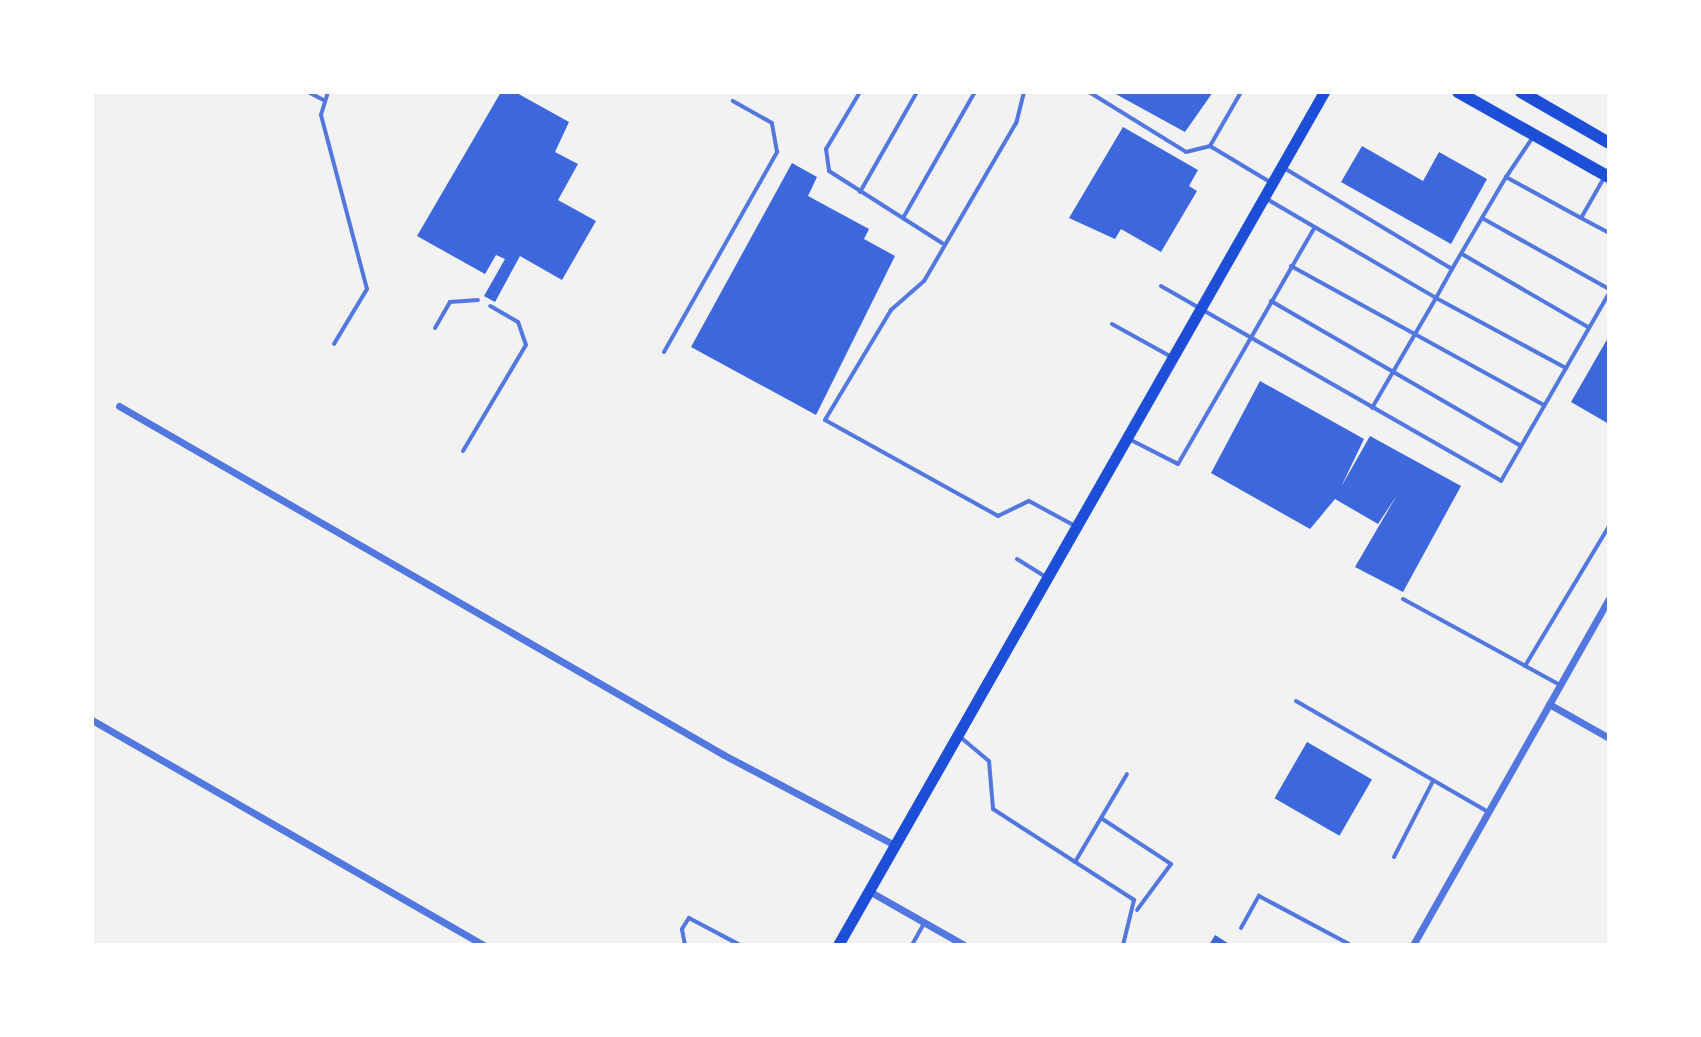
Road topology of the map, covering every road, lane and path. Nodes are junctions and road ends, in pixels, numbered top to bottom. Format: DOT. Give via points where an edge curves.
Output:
graph roads {
  1 [pos="308,92"];
  2 [pos="328,92"];
  3 [pos="860,92"];
  4 [pos="917,92"];
  5 [pos="975,92"];
  6 [pos="1024,92"];
  7 [pos="1089,92"];
  8 [pos="1241,92"];
  9 [pos="1324,92"];
  10 [pos="1458,92"];
  11 [pos="1521,92"];
  12 [pos="324,100"];
  13 [pos="733,101"];
  14 [pos="1534,135"];
  15 [pos="1609,143"];
  16 [pos="1210,146"];
  17 [pos="1282,167"];
  18 [pos="1608,174"];
  19 [pos="1506,177"];
  20 [pos="1272,184"];
  21 [pos="860,192"];
  22 [pos="1264,197"];
  23 [pos="903,218"];
  24 [pos="1482,218"];
  25 [pos="1581,218"];
  26 [pos="1314,228"];
  27 [pos="1609,233"];
  28 [pos="942,243"];
  29 [pos="1462,254"];
  30 [pos="1291,266"];
  31 [pos="1452,269"];
  32 [pos="1161,286"];
  33 [pos="1609,291"];
  34 [pos="1436,298"];
  35 [pos="478,300"];
  36 [pos="1271,301"];
  37 [pos="490,306"];
  38 [pos="1199,307"];
  39 [pos="1112,324"];
  40 [pos="1588,327"];
  41 [pos="435,328"];
  42 [pos="1415,334"];
  43 [pos="1249,338"];
  44 [pos="334,344"];
  45 [pos="664,352"];
  46 [pos="1171,357"];
  47 [pos="1566,368"];
  48 [pos="1393,372"];
  49 [pos="1544,405"];
  50 [pos="119,406"];
  51 [pos="1372,408"];
  52 [pos="1125,438"];
  53 [pos="1521,446"];
  54 [pos="463,451"];
  55 [pos="1075,526"];
  56 [pos="1609,526"];
  57 [pos="1017,559"];
  58 [pos="1047,578"];
  59 [pos="1403,599"];
  60 [pos="1609,599"];
  61 [pos="1525,666"];
  62 [pos="1560,685"];
  63 [pos="1296,701"];
  64 [pos="1549,704"];
  65 [pos="92,720"];
  66 [pos="958,735"];
  67 [pos="1609,738"];
  68 [pos="1127,774"];
  69 [pos="1433,781"];
  70 [pos="1488,812"];
  71 [pos="1101,818"];
  72 [pos="895,845"];
  73 [pos="1394,857"];
  74 [pos="1075,862"];
  75 [pos="869,891"];
  76 [pos="1137,910"];
  77 [pos="924,923"];
  78 [pos="1241,928"];
  79 [pos="484,945"];
  80 [pos="685,945"];
  81 [pos="740,945"];
  82 [pos="838,945"];
  83 [pos="912,945"];
  84 [pos="964,945"];
  85 [pos="1123,945"];
  86 [pos="1349,945"];
  87 [pos="1413,945"];
  1 -- 12 [label="lane"];
  2 -- 12 [label="lane"];
  3 -- 21 [label="lane" via="825,160 834,177"];
  4 -- 21 [label="lane"];
  5 -- 23 [label="lane"];
  6 -- 28 [label="lane" via="1016,123"];
  7 -- 16 [label="lane" via="1186,152"];
  8 -- 16 [label="lane"];
  9 -- 17 [label="main road"];
  10 -- 14 [label="main road"];
  11 -- 15 [label="main road"];
  12 -- 44 [label="lane" via="367,289"];
  13 -- 45 [label="lane" via="772,123 777,152"];
  14 -- 18 [label="main road"];
  14 -- 19 [label="lane"];
  16 -- 20 [label="lane"];
  17 -- 20 [label="main road"];
  17 -- 31 [label="lane"];
  18 -- 25 [label="lane"];
  19 -- 24 [label="lane"];
  19 -- 25 [label="lane"];
  20 -- 22 [label="main road"];
  21 -- 23 [label="lane"];
  22 -- 26 [label="lane"];
  22 -- 38 [label="main road"];
  23 -- 28 [label="lane"];
  24 -- 29 [label="lane"];
  24 -- 33 [label="lane"];
  25 -- 27 [label="lane"];
  26 -- 30 [label="lane"];
  26 -- 34 [label="lane"];
  28 -- 55 [label="lane" via="924,281 891,310 825,420 998,516 1029,501"];
  29 -- 31 [label="lane"];
  29 -- 40 [label="lane"];
  30 -- 36 [label="lane"];
  30 -- 42 [label="lane"];
  31 -- 34 [label="lane"];
  32 -- 38 [label="lane"];
  33 -- 40 [label="lane"];
  34 -- 42 [label="lane"];
  34 -- 47 [label="lane"];
  35 -- 41 [label="lane" via="450,302"];
  36 -- 43 [label="lane"];
  36 -- 48 [label="lane"];
  37 -- 54 [label="lane" via="518,322 526,345"];
  38 -- 43 [label="lane"];
  38 -- 46 [label="main road"];
  39 -- 46 [label="lane"];
  40 -- 47 [label="lane"];
  42 -- 48 [label="lane"];
  42 -- 49 [label="lane"];
  43 -- 51 [label="lane"];
  43 -- 52 [label="lane" via="1178,464"];
  46 -- 52 [label="main road"];
  47 -- 49 [label="lane"];
  48 -- 51 [label="lane"];
  48 -- 53 [label="lane"];
  49 -- 53 [label="lane"];
  50 -- 72 [label="street" via="724,755"];
  51 -- 53 [label="lane" via="1501,481"];
  52 -- 55 [label="main road"];
  55 -- 58 [label="main road"];
  56 -- 61 [label="lane"];
  57 -- 58 [label="lane"];
  58 -- 66 [label="main road"];
  59 -- 61 [label="lane"];
  60 -- 62 [label="street"];
  61 -- 62 [label="lane"];
  62 -- 64 [label="street"];
  63 -- 69 [label="lane"];
  64 -- 67 [label="street"];
  64 -- 70 [label="street"];
  65 -- 79 [label="street"];
  66 -- 72 [label="main road"];
  66 -- 74 [label="lane" via="989,761 993,809"];
  68 -- 71 [label="lane"];
  69 -- 70 [label="lane"];
  69 -- 73 [label="lane"];
  70 -- 87 [label="street"];
  71 -- 74 [label="lane"];
  71 -- 76 [label="lane" via="1171,864"];
  72 -- 75 [label="main road"];
  74 -- 76 [label="lane" via="1129,896"];
  75 -- 77 [label="street"];
  75 -- 82 [label="main road"];
  76 -- 85 [label="lane"];
  77 -- 83 [label="lane"];
  77 -- 84 [label="street"];
  78 -- 86 [label="lane" via="1259,896"];
  80 -- 81 [label="lane" via="682,929 689,918"];
}
